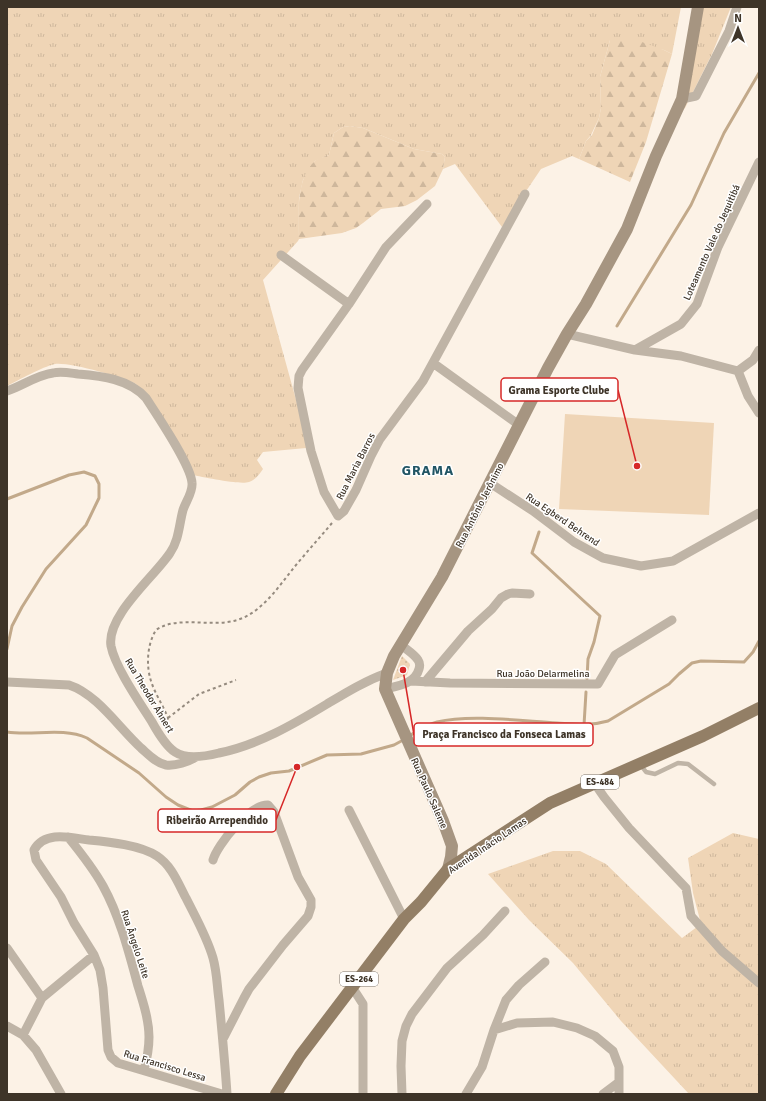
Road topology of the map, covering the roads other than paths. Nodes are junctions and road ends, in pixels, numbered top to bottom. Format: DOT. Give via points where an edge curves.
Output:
graph roads {
  1 [pos="698,7"];
  2 [pos="737,7"];
  3 [pos="682,99"];
  4 [pos="759,162"];
  5 [pos="525,194"];
  6 [pos="427,204"];
  7 [pos="281,255"];
  8 [pos="349,304"];
  9 [pos="567,334"];
  10 [pos="635,350"];
  11 [pos="759,350"];
  12 [pos="433,363"];
  13 [pos="738,371"];
  14 [pos="7,391"];
  15 [pos="759,413"];
  16 [pos="519,424"];
  17 [pos="490,483"];
  18 [pos="759,513"];
  19 [pos="530,594"];
  20 [pos="672,620"];
  21 [pos="401,645"];
  22 [pos="387,673"];
  23 [pos="411,681"];
  24 [pos="7,682"];
  25 [pos="425,682"];
  26 [pos="385,690"];
  27 [pos="759,708"];
  28 [pos="199,756"];
  29 [pos="640,764"];
  30 [pos="595,784"];
  31 [pos="714,784"];
  32 [pos="349,810"];
  33 [pos="68,836"];
  34 [pos="213,860"];
  35 [pos="448,869"];
  36 [pos="506,911"];
  37 [pos="404,919"];
  38 [pos="7,948"];
  39 [pos="94,955"];
  40 [pos="545,962"];
  41 [pos="759,983"];
  42 [pos="352,987"];
  43 [pos="42,998"];
  44 [pos="7,1026"];
  45 [pos="494,1030"];
  46 [pos="23,1034"];
  47 [pos="223,1039"];
  48 [pos="144,1070"];
  49 [pos="619,1082"];
  50 [pos="61,1094"];
  51 [pos="222,1094"];
  52 [pos="227,1094"];
  53 [pos="276,1094"];
  54 [pos="363,1094"];
  55 [pos="402,1094"];
  56 [pos="466,1094"];
  57 [pos="603,1094"];
  58 [pos="619,1094"];
  1 -- 3 [label="main road, Rua Antônio Jerônimo"];
  2 -- 3 [label="street" via="729,31 696,96"];
  3 -- 9 [label="main road, Rua Antônio Jerônimo" via="627,229"];
  4 -- 10 [label="street, Loteamento Vale do Jequitibá" via="718,247 697,304 681,324"];
  5 -- 12 [label="street, Rua Maria Barros"];
  6 -- 8 [label="street, Rua Maria Barros" via="386,247"];
  7 -- 8 [label="street"];
  8 -- 12 [label="street, Rua Maria Barros" via="302,370 298,382 311,451 324,492 338,516 344,511 356,490 380,439 423,381"];
  9 -- 10 [label="street"];
  9 -- 16 [label="main road, Rua Antônio Jerônimo"];
  10 -- 13 [label="street" via="681,356"];
  11 -- 13 [label="street" via="753,360"];
  12 -- 16 [label="street"];
  13 -- 15 [label="street" via="748,396"];
  14 -- 28 [label="street, Rua Theodor Ahnert" via="53,373 103,376 124,383 138,390 146,398 177,448 192,486 178,538 156,572 124,609 111,636 111,647 117,663 158,732 174,752"];
  16 -- 17 [label="main road, Rua Antônio Jerônimo"];
  17 -- 18 [label="street, Rua Egberd Behrend" via="574,542 603,558 641,566 673,561"];
  17 -- 21 [label="main road, Rua Antônio Jerônimo" via="442,577"];
  19 -- 25 [label="street" via="504,596 468,631"];
  20 -- 25 [label="street, Rua João Delarmelina" via="615,655 598,684"];
  21 -- 22 [label="main road, Rua Antônio Jerônimo"];
  21 -- 23 [label="street" via="420,665 417,675"];
  22 -- 26 [label="main road, Rua Paulo Saleme"];
  22 -- 28 [label="street, Rua Theodor Ahnert" via="358,685 272,735 240,748"];
  23 -- 25 [label="street, Rua João Delarmelina"];
  23 -- 26 [label="street"];
  24 -- 28 [label="street" via="69,685 78,688 148,754 162,763 174,765"];
  26 -- 35 [label="main road, Rua Paulo Saleme" via="452,846"];
  27 -- 29 [label="main road, Avenida Inácio Lamas / ES-484"];
  29 -- 30 [label="main road, Avenida Inácio Lamas / ES-484"];
  29 -- 31 [label="lane" via="646,772 655,774 678,763 688,764"];
  30 -- 35 [label="main road, Avenida Inácio Lamas / ES-484" via="550,804"];
  30 -- 41 [label="street" via="629,828 686,888 691,916 722,951"];
  32 -- 37 [label="street"];
  33 -- 39 [label="street, Rua Francisco Lessa" via="40,843 34,854"];
  33 -- 47 [label="street" via="146,850 168,866 198,922 213,958"];
  33 -- 48 [label="street, Rua Ângelo Leite" via="104,888 119,924 148,1028 148,1053"];
  34 -- 47 [label="street" via="215,853 237,824 262,805 268,805 274,812 298,877 312,903 308,916 278,950 244,998"];
  35 -- 37 [label="main road, Avenida Inácio Lamas / ES-264"];
  36 -- 55 [label="street" via="447,968 412,1014 402,1041"];
  37 -- 42 [label="main road, Avenida Inácio Lamas / ES-264"];
  38 -- 43 [label="street"];
  39 -- 43 [label="street"];
  39 -- 48 [label="street, Rua Francisco Lessa" via="102,980 109,1054 118,1063"];
  40 -- 45 [label="street" via="506,1000"];
  42 -- 53 [label="main road, Avenida Inácio Lamas / ES-264" via="300,1056"];
  42 -- 54 [label="street" via="363,1004"];
  43 -- 46 [label="street"];
  44 -- 46 [label="street"];
  45 -- 49 [label="street" via="517,1023 554,1022 577,1028 595,1036 613,1051 619,1067"];
  45 -- 56 [label="street" via="482,1067"];
  46 -- 50 [label="street" via="36,1050"];
  47 -- 52 [label="street"];
  48 -- 51 [label="street, Rua Francisco Lessa"];
  49 -- 57 [label="street"];
  49 -- 58 [label="street"];
}
